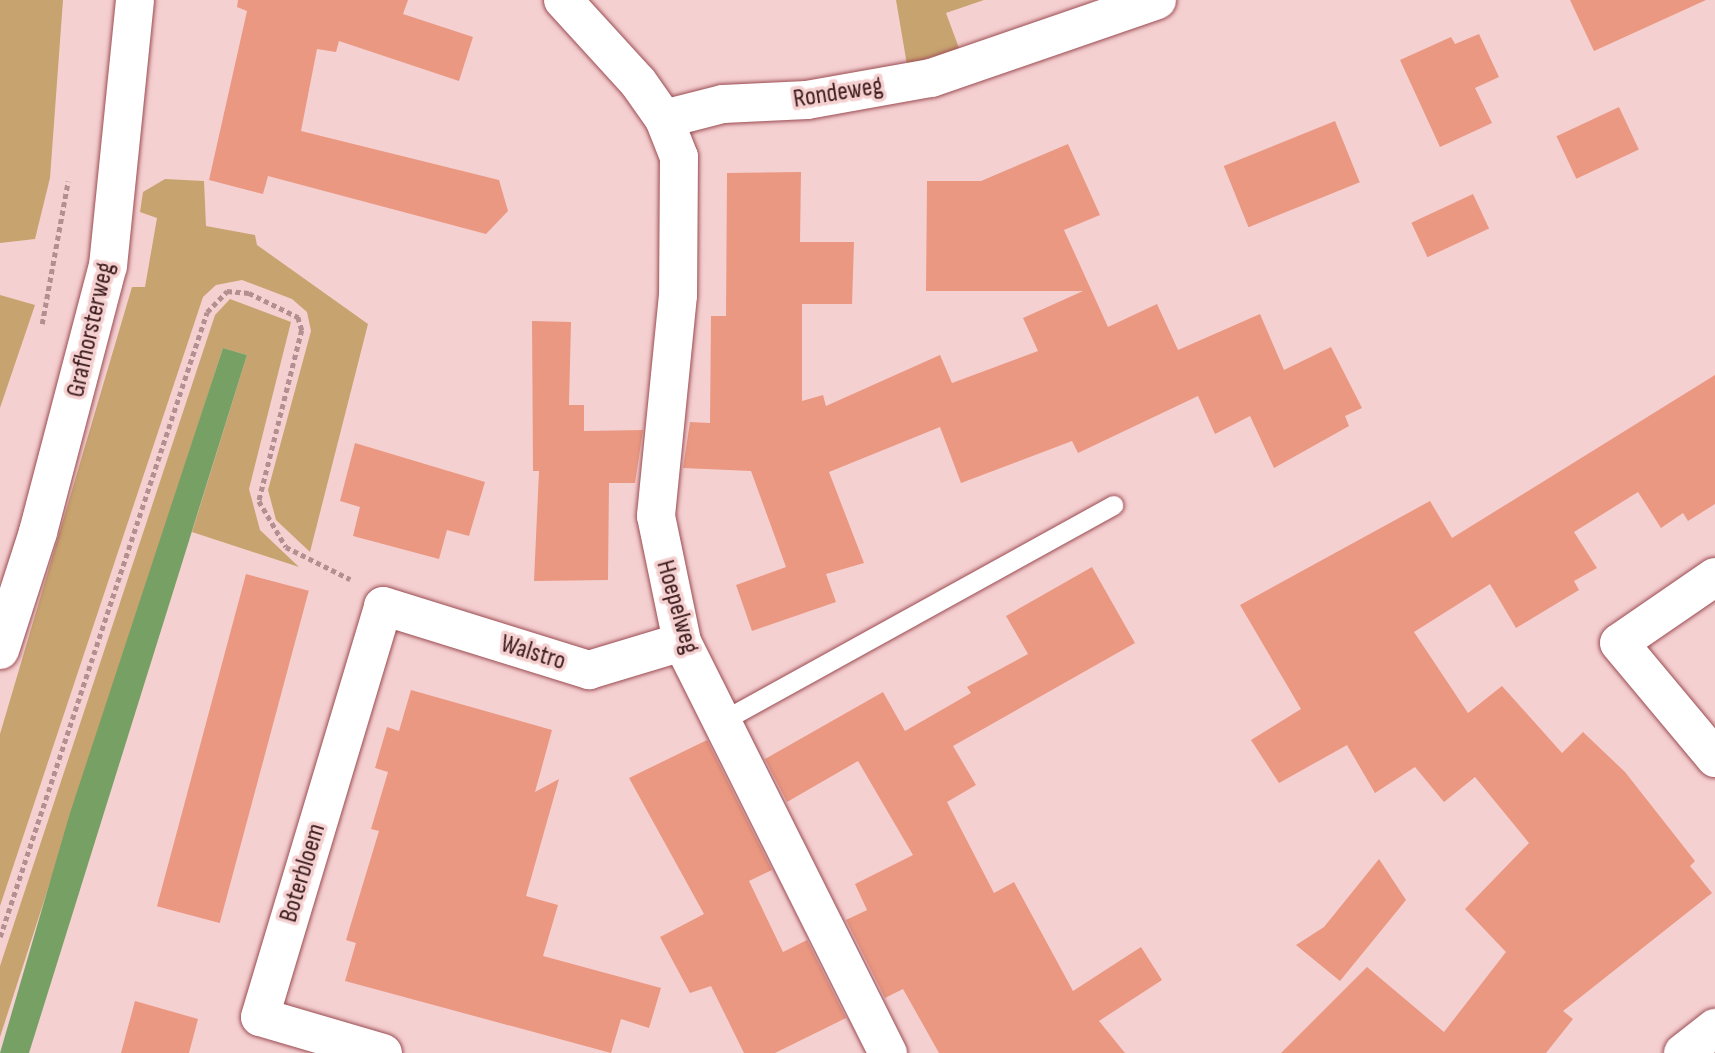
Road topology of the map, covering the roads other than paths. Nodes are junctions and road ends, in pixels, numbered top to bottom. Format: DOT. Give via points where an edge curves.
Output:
graph roads {
  1 [pos="135,0"];
  2 [pos="563,0"];
  3 [pos="1157,0"];
  4 [pos="664,119"];
  5 [pos="1113,505"];
  6 [pos="1715,577"];
  7 [pos="383,606"];
  8 [pos="682,642"];
  9 [pos="0,650"];
  10 [pos="722,721"];
  11 [pos="1715,758"];
  12 [pos="1715,1028"];
  13 [pos="383,1053"];
  14 [pos="888,1053"];
  15 [pos="1684,1053"];
  1 -- 9 [label="street, Grafhorsterweg" via="108,267 38,532"];
  2 -- 4 [label="street"];
  3 -- 4 [label="street, Rondeweg" via="931,78 807,100 723,104"];
  4 -- 8 [label="street, Hoepelweg" via="679,157 681,204 656,516"];
  5 -- 10 [label="lane"];
  6 -- 11 [label="street" via="1619,643"];
  7 -- 8 [label="street, Walstro" via="589,670"];
  7 -- 13 [label="street, Boterbloem" via="260,1017"];
  8 -- 10 [label="street, Hoepelweg"];
  10 -- 14 [label="street, Hoepelweg"];
  12 -- 15 [label="street"];
}
